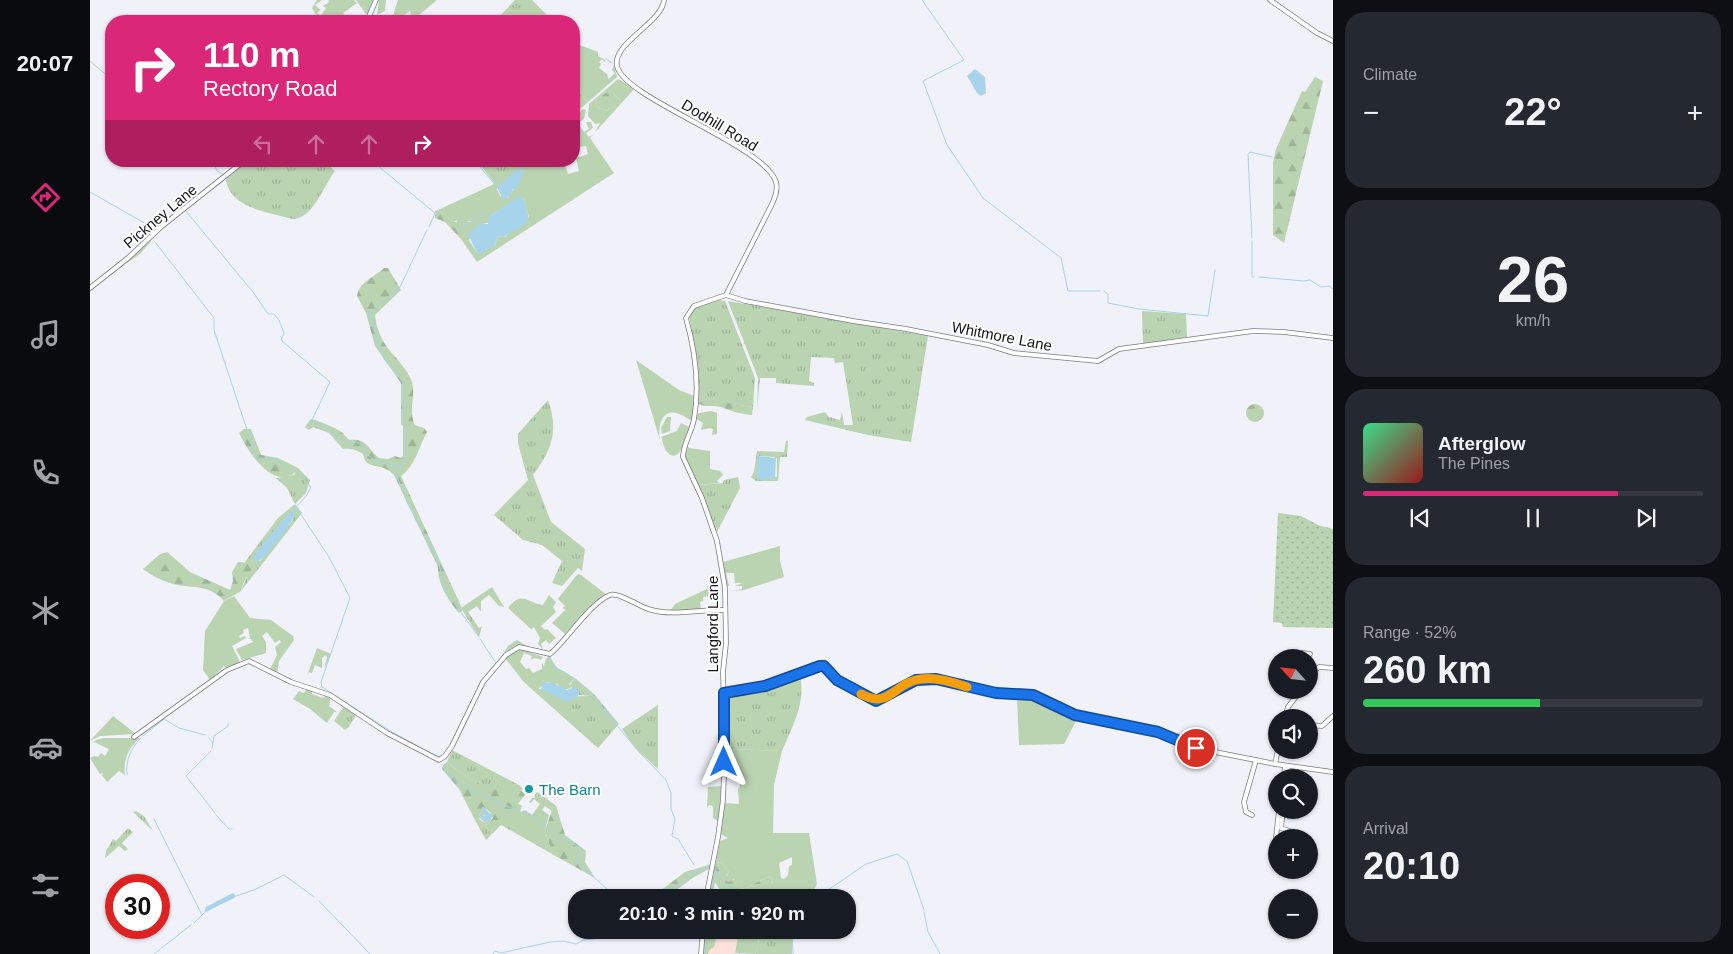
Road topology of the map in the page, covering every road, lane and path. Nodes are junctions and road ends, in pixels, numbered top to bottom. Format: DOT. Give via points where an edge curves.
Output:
graph roads {
  1 [pos="376,0"];
  2 [pos="664,0"];
  3 [pos="1270,0"];
  4 [pos="370,15"];
  5 [pos="1333,41"];
  6 [pos="236,167"];
  7 [pos="90,288"];
  8 [pos="726,295"];
  9 [pos="1333,338"];
  10 [pos="724,610"];
  11 [pos="1318,668"];
  12 [pos="1333,668"];
  13 [pos="724,693"];
  14 [pos="1333,716"];
  15 [pos="1318,725"];
  16 [pos="1324,725"];
  17 [pos="1326,730"];
  18 [pos="134,737"];
  19 [pos="1276,759"];
  20 [pos="1256,760"];
  21 [pos="1275,764"];
  22 [pos="1287,766"];
  23 [pos="1286,769"];
  24 [pos="1333,772"];
  25 [pos="1252,815"];
  26 [pos="708,889"];
  27 [pos="702,939"];
  28 [pos="701,954"];
  1 -- 4 [label="street"];
  2 -- 8 [label="street, Dodhill Road" via="660,10 619,54 616,64 621,75 754,157 776,181 772,204"];
  3 -- 5 [label="street"];
  6 -- 7 [label="street, Pickney Lane"];
  8 -- 9 [label="street, Whitmore Lane" via="1014,352 1077,359 1098,360 1120,349 1253,331"];
  8 -- 10 [label="street, Langford Lane" via="700,303 686,314 695,362 696,396 692,426 683,454 717,541 725,588"];
  10 -- 13 [label="street, Langford Lane"];
  10 -- 18 [label="street" via="659,612 616,594 609,595 550,654 518,647 506,655 478,690 452,746 439,760 387,733 330,695 291,682 249,661 227,670"];
  11 -- 12 [label="street"];
  13 -- 20 [label="street" via="758,687 820,666 842,683 876,701 916,680 936,679 996,693 1033,695 1082,717 1150,730 1196,748"];
  13 -- 26 [label="street, Langford Lane" via="722,806"];
  14 -- 16 [label="street"];
  15 -- 16 [label="street"];
  16 -- 17 [label="street"];
  19 -- 21 [label="street"];
  20 -- 21 [label="street"];
  20 -- 25 [label="street" via="1244,802 1246,812"];
  21 -- 22 [label="street"];
  22 -- 23 [label="street"];
  22 -- 24 [label="street"];
  27 -- 28 [label="street"];
}
